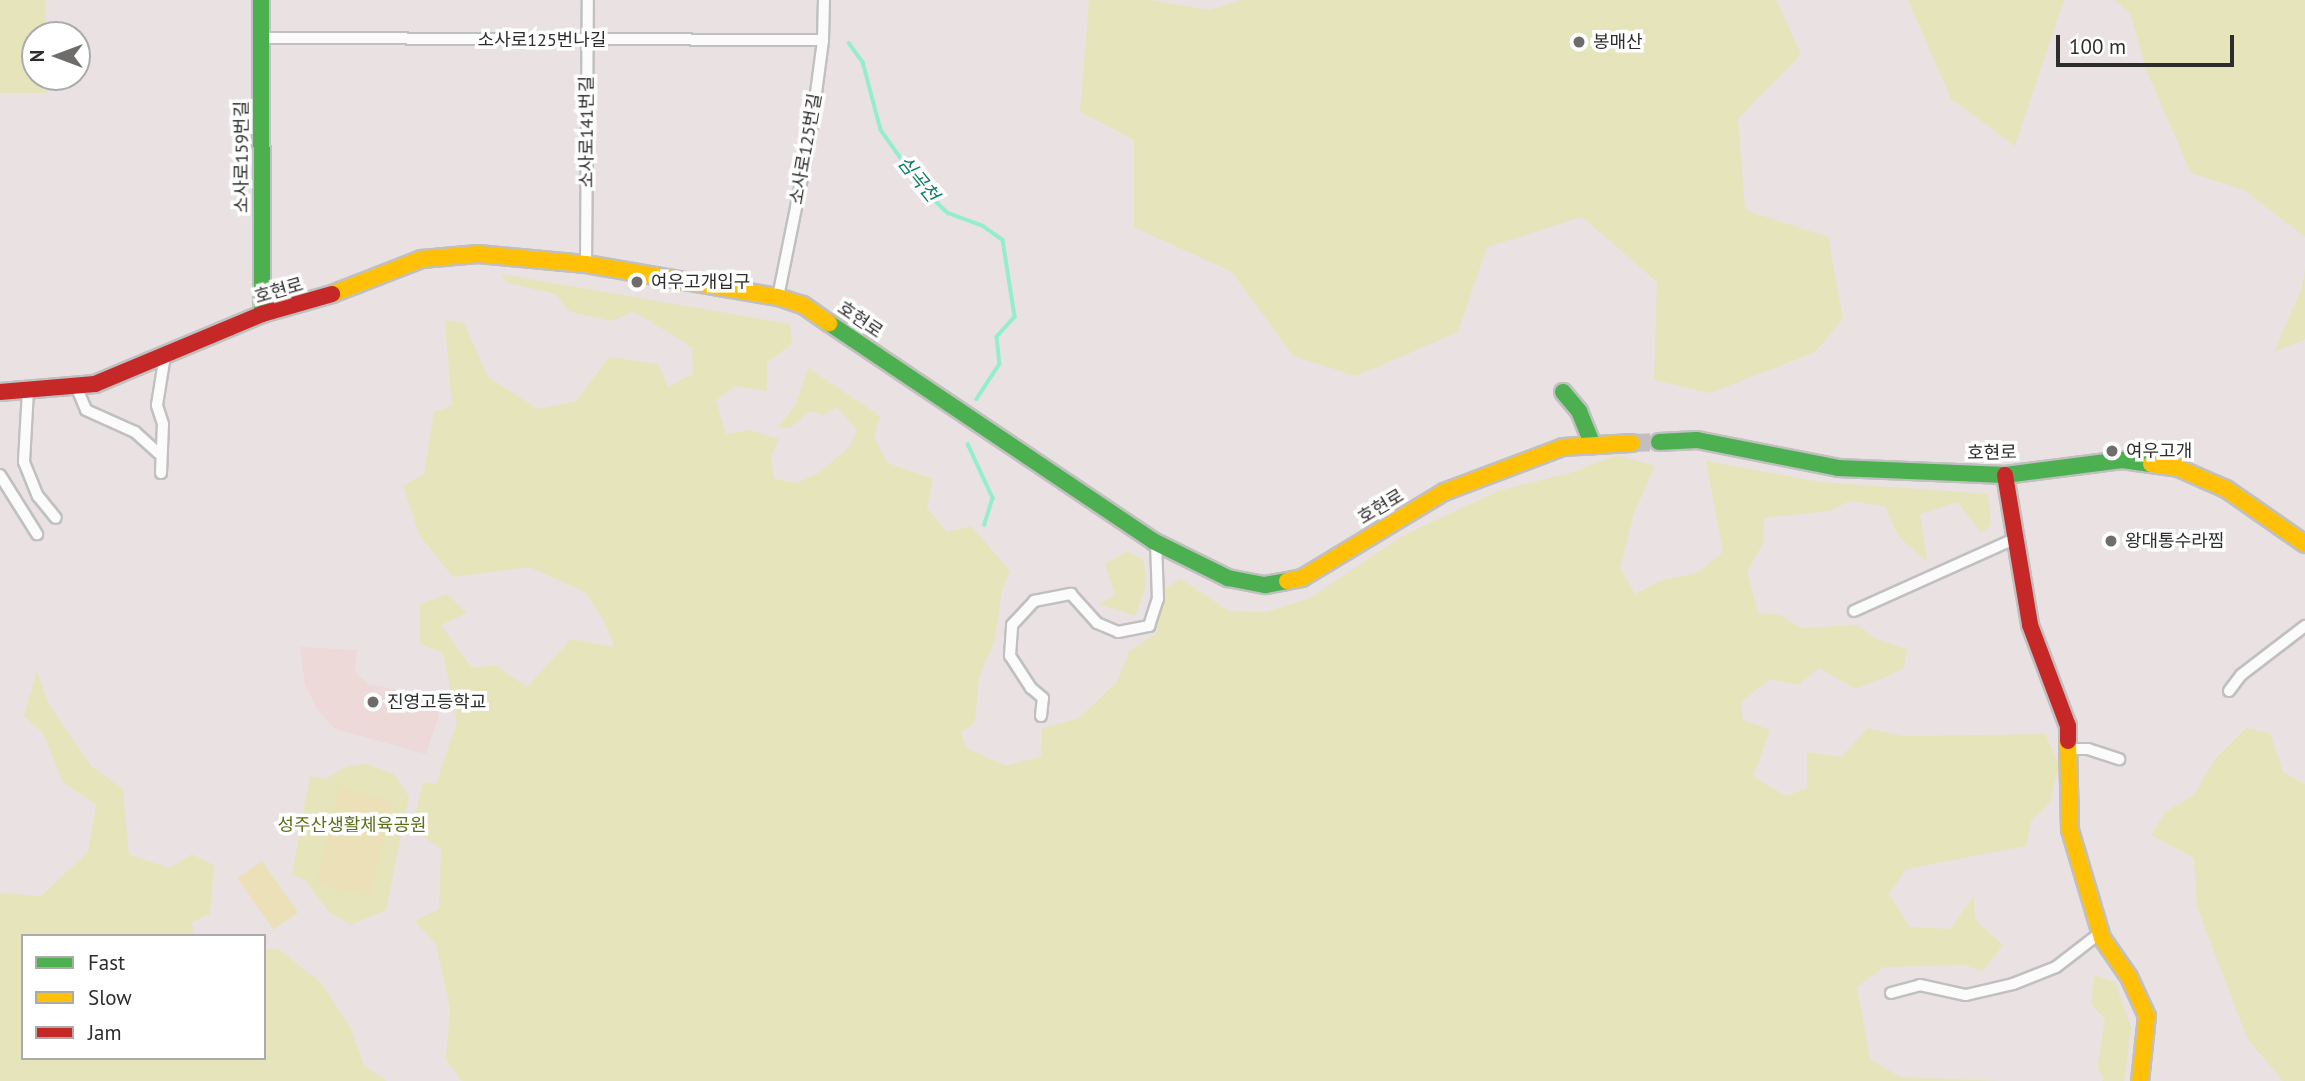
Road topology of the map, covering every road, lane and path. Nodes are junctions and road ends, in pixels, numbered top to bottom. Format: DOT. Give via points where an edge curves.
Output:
graph roads {
  1 [pos="261,0"];
  2 [pos="588,0"];
  3 [pos="824,0"];
  4 [pos="261,38"];
  5 [pos="588,40"];
  6 [pos="823,40"];
  7 [pos="586,264"];
  8 [pos="778,297"];
  9 [pos="262,314"];
  10 [pos="165,355"];
  11 [pos="76,386"];
  12 [pos="28,390"];
  13 [pos="0,392"];
  14 [pos="1563,392"];
  15 [pos="1659,442"];
  16 [pos="1632,443"];
  17 [pos="1593,445"];
  18 [pos="158,453"];
  19 [pos="161,473"];
  20 [pos="0,475"];
  21 [pos="2005,475"];
  22 [pos="56,518"];
  23 [pos="37,534"];
  24 [pos="2012,540"];
  25 [pos="1156,542"];
  26 [pos="2305,544"];
  27 [pos="1854,611"];
  28 [pos="2305,626"];
  29 [pos="2229,691"];
  30 [pos="1041,716"];
  31 [pos="2070,750"];
  32 [pos="2119,760"];
  33 [pos="2100,933"];
  34 [pos="1891,993"];
  35 [pos="2140,1081"];
  1 -- 4 [label="main road, 소사로159번길"];
  2 -- 5 [label="street, 소사로141번길"];
  3 -- 6 [label="street, 소사로125번길"];
  4 -- 5 [label="street, 소사로125번나길"];
  4 -- 9 [label="main road, 소사로159번길"];
  5 -- 6 [label="street, 소사로125번나길"];
  5 -- 7 [label="street, 소사로141번길"];
  6 -- 8 [label="street, 소사로125번길"];
  7 -- 8 [label="main road, 호현로"];
  7 -- 9 [label="main road, 호현로" via="478,254 422,258 313,301"];
  8 -- 25 [label="main road, 호현로" via="831,323"];
  9 -- 10 [label="main road, 호현로"];
  10 -- 11 [label="main road, 호현로" via="94,384"];
  10 -- 18 [label="street" via="157,405 163,431"];
  11 -- 12 [label="main road, 호현로"];
  11 -- 18 [label="street" via="86,410 135,432"];
  12 -- 13 [label="main road, 호현로"];
  12 -- 22 [label="street" via="24,462 38,496"];
  14 -- 17 [label="main road" via="1579,411"];
  15 -- 21 [label="main road, 호현로" via="1697,440 1838,468"];
  16 -- 17 [label="main road, 호현로"];
  17 -- 25 [label="main road, 호현로" via="1563,447 1444,492 1303,578 1265,585 1228,578"];
  18 -- 19 [label="street"];
  20 -- 23 [label="street"];
  21 -- 24 [label="main road"];
  21 -- 26 [label="main road, 호현로" via="2122,460 2178,468 2226,489"];
  24 -- 27 [label="street"];
  24 -- 31 [label="main road" via="2030,625 2057,687"];
  25 -- 30 [label="street" via="1158,599 1149,626 1118,632 1097,623 1071,594 1034,601 1012,625 1010,656 1043,698"];
  28 -- 29 [label="street" via="2241,675"];
  31 -- 32 [label="street" via="2088,749"];
  31 -- 33 [label="main road" via="2069,824"];
  33 -- 34 [label="street" via="2056,967 2013,984 1966,995 1920,985"];
  33 -- 35 [label="main road" via="2129,977 2147,1016"];
}
